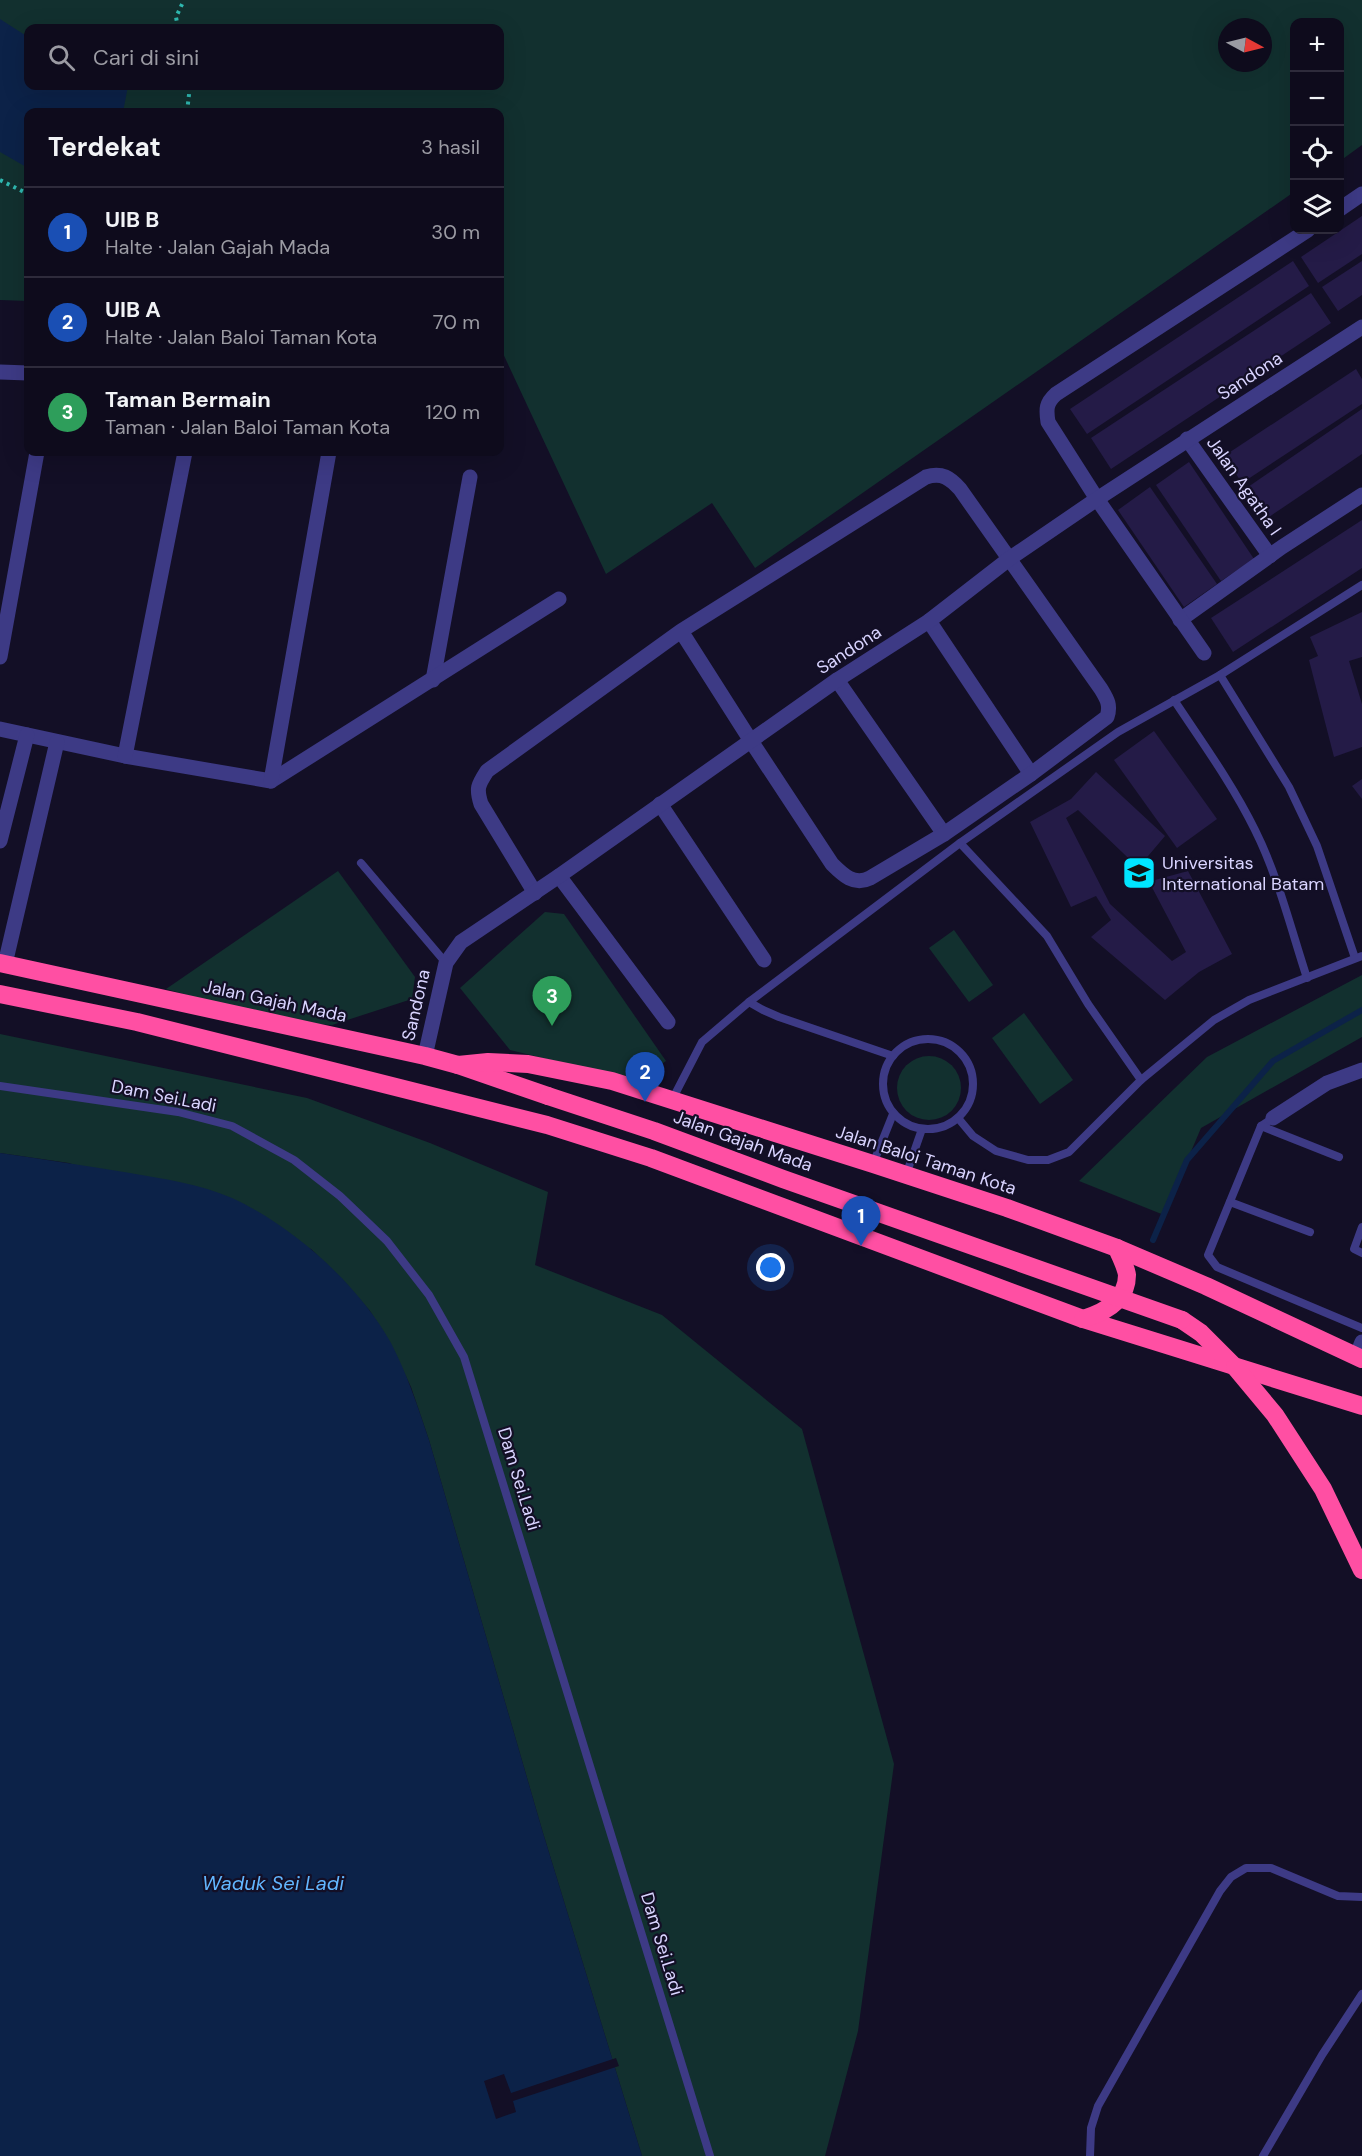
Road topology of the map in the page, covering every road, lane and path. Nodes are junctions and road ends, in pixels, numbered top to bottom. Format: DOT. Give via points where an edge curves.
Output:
graph roads {
  1 [pos="184,0"];
  2 [pos="177,24"];
  3 [pos="189,90"];
  4 [pos="187,108"];
  5 [pos="0,180"];
  6 [pos="24,192"];
  7 [pos="1362,194"];
  8 [pos="1344,206"];
  9 [pos="1302,234"];
  10 [pos="1362,327"];
  11 [pos="0,372"];
  12 [pos="24,373"];
  13 [pos="1187,439"];
  14 [pos="36,456"];
  15 [pos="184,456"];
  16 [pos="328,456"];
  17 [pos="470,477"];
  18 [pos="1362,495"];
  19 [pos="1097,499"];
  20 [pos="1270,556"];
  21 [pos="1009,559"];
  22 [pos="1362,585"];
  23 [pos="559,599"];
  24 [pos="1180,620"];
  25 [pos="929,621"];
  26 [pos="681,631"];
  27 [pos="1204,653"];
  28 [pos="0,657"];
  29 [pos="1220,675"];
  30 [pos="433,680"];
  31 [pos="837,680"];
  32 [pos="1174,700"];
  33 [pos="0,729"];
  34 [pos="27,735"];
  35 [pos="751,741"];
  36 [pos="57,742"];
  37 [pos="125,756"];
  38 [pos="1031,774"];
  39 [pos="271,780"];
  40 [pos="660,804"];
  41 [pos="944,834"];
  42 [pos="0,841"];
  43 [pos="960,843"];
  44 [pos="361,863"];
  45 [pos="559,876"];
  46 [pos="535,893"];
  47 [pos="1359,957"];
  48 [pos="764,960"];
  49 [pos="446,963"];
  50 [pos="2,964"];
  51 [pos="1307,978"];
  52 [pos="0,994"];
  53 [pos="749,1002"];
  54 [pos="668,1022"];
  55 [pos="425,1056"];
  56 [pos="893,1056"];
  57 [pos="458,1065"];
  58 [pos="1362,1070"];
  59 [pos="1140,1080"];
  60 [pos="0,1086"];
  61 [pos="672,1100"];
  62 [pos="893,1114"];
  63 [pos="958,1118"];
  64 [pos="1267,1122"];
  65 [pos="922,1129"];
  66 [pos="1339,1157"];
  67 [pos="873,1164"];
  68 [pos="906,1175"];
  69 [pos="1230,1202"];
  70 [pos="1362,1227"];
  71 [pos="1310,1232"];
  72 [pos="1117,1248"];
  73 [pos="1362,1253"];
  74 [pos="1083,1319"];
  75 [pos="1362,1328"];
  76 [pos="1360,1353"];
  77 [pos="1362,1406"];
  78 [pos="1362,1570"];
  79 [pos="1362,1897"];
  80 [pos="1362,1994"];
  81 [pos="710,2156"];
  82 [pos="1090,2156"];
  83 [pos="1263,2156"];
  1 -- 2 [label="path" via="176,17"];
  3 -- 4 [label="path"];
  5 -- 6 [label="path"];
  7 -- 8 [label="street"];
  9 -- 19 [label="street" via="1048,401 1048,422"];
  10 -- 13 [label="street, Sandona"];
  11 -- 12 [label="street"];
  13 -- 19 [label="street, Sandona"];
  13 -- 20 [label="street, Jalan Agatha I"];
  14 -- 28 [label="street"];
  15 -- 37 [label="street"];
  16 -- 39 [label="street"];
  17 -- 30 [label="street"];
  18 -- 20 [label="street"];
  19 -- 21 [label="street, Sandona"];
  19 -- 24 [label="street"];
  20 -- 24 [label="street"];
  21 -- 25 [label="street, Sandona"];
  21 -- 26 [label="street" via="960,489 951,480 935,474"];
  21 -- 38 [label="street" via="1101,689 1109,708 1107,717"];
  22 -- 29 [label="lane"];
  23 -- 30 [label="street"];
  24 -- 27 [label="street"];
  25 -- 31 [label="street, Sandona"];
  25 -- 38 [label="street"];
  26 -- 35 [label="street"];
  26 -- 46 [label="street" via="487,771 478,784 486,815"];
  29 -- 32 [label="lane"];
  29 -- 47 [label="lane" via="1289,787 1317,846"];
  30 -- 39 [label="street"];
  31 -- 35 [label="street, Sandona"];
  31 -- 41 [label="street"];
  32 -- 43 [label="lane" via="1118,732"];
  32 -- 51 [label="lane" via="1255,830"];
  33 -- 34 [label="street"];
  34 -- 36 [label="street"];
  34 -- 42 [label="street"];
  35 -- 40 [label="street, Sandona"];
  35 -- 41 [label="street" via="832,864 848,879 863,882"];
  36 -- 37 [label="street"];
  36 -- 50 [label="street"];
  37 -- 39 [label="street"];
  38 -- 41 [label="street"];
  40 -- 45 [label="street, Sandona"];
  40 -- 48 [label="street"];
  43 -- 53 [label="lane"];
  43 -- 59 [label="lane" via="1047,936"];
  44 -- 49 [label="lane"];
  45 -- 46 [label="street, Sandona"];
  45 -- 54 [label="street"];
  46 -- 49 [label="street, Sandona" via="461,942"];
  47 -- 51 [label="lane"];
  49 -- 55 [label="street, Sandona"];
  50 -- 55 [label="highway, Jalan Gajah Mada"];
  51 -- 59 [label="lane" via="1249,1000 1214,1020"];
  52 -- 74 [label="highway" via="137,1022 547,1125 651,1158"];
  53 -- 56 [label="lane" via="779,1017"];
  53 -- 61 [label="lane" via="702,1042"];
  55 -- 57 [label="highway, Jalan Gajah Mada"];
  56 -- 62 [label="lane" via="883,1085"];
  56 -- 63 [label="lane" via="911,1043 932,1040 946,1043 958,1052 972,1077 972,1092"];
  57 -- 61 [label="highway, Jalan Baloi Taman Kota" via="528,1064 612,1080"];
  57 -- 78 [label="highway, Jalan Gajah Mada, bridge" via="1182,1320 1235,1367 1275,1415 1323,1489"];
  58 -- 64 [label="street" via="1327,1083"];
  59 -- 63 [label="lane" via="1069,1152 1048,1160 1028,1160 996,1151 973,1136"];
  60 -- 81 [label="lane, Dam Sei.Ladi" via="178,1112 232,1126 294,1160 340,1196 387,1241 429,1295 464,1358"];
  61 -- 67 [label="highway, Jalan Baloi Taman Kota"];
  62 -- 65 [label="lane"];
  62 -- 67 [label="lane"];
  63 -- 65 [label="lane" via="935,1129"];
  64 -- 66 [label="lane"];
  64 -- 69 [label="lane"];
  65 -- 68 [label="lane"];
  67 -- 68 [label="highway, Jalan Baloi Taman Kota"];
  68 -- 72 [label="highway, Jalan Baloi Taman Kota"];
  69 -- 71 [label="lane"];
  69 -- 75 [label="lane" via="1208,1255 1217,1267"];
  70 -- 73 [label="lane" via="1354,1250"];
  72 -- 74 [label="highway" via="1127,1275 1123,1291 1112,1306"];
  72 -- 76 [label="highway, Jalan Baloi Taman Kota"];
  74 -- 77 [label="highway"];
  79 -- 82 [label="lane" via="1338,1896 1271,1868 1246,1868 1231,1877 1098,2106 1091,2127"];
  80 -- 83 [label="lane"];
}
